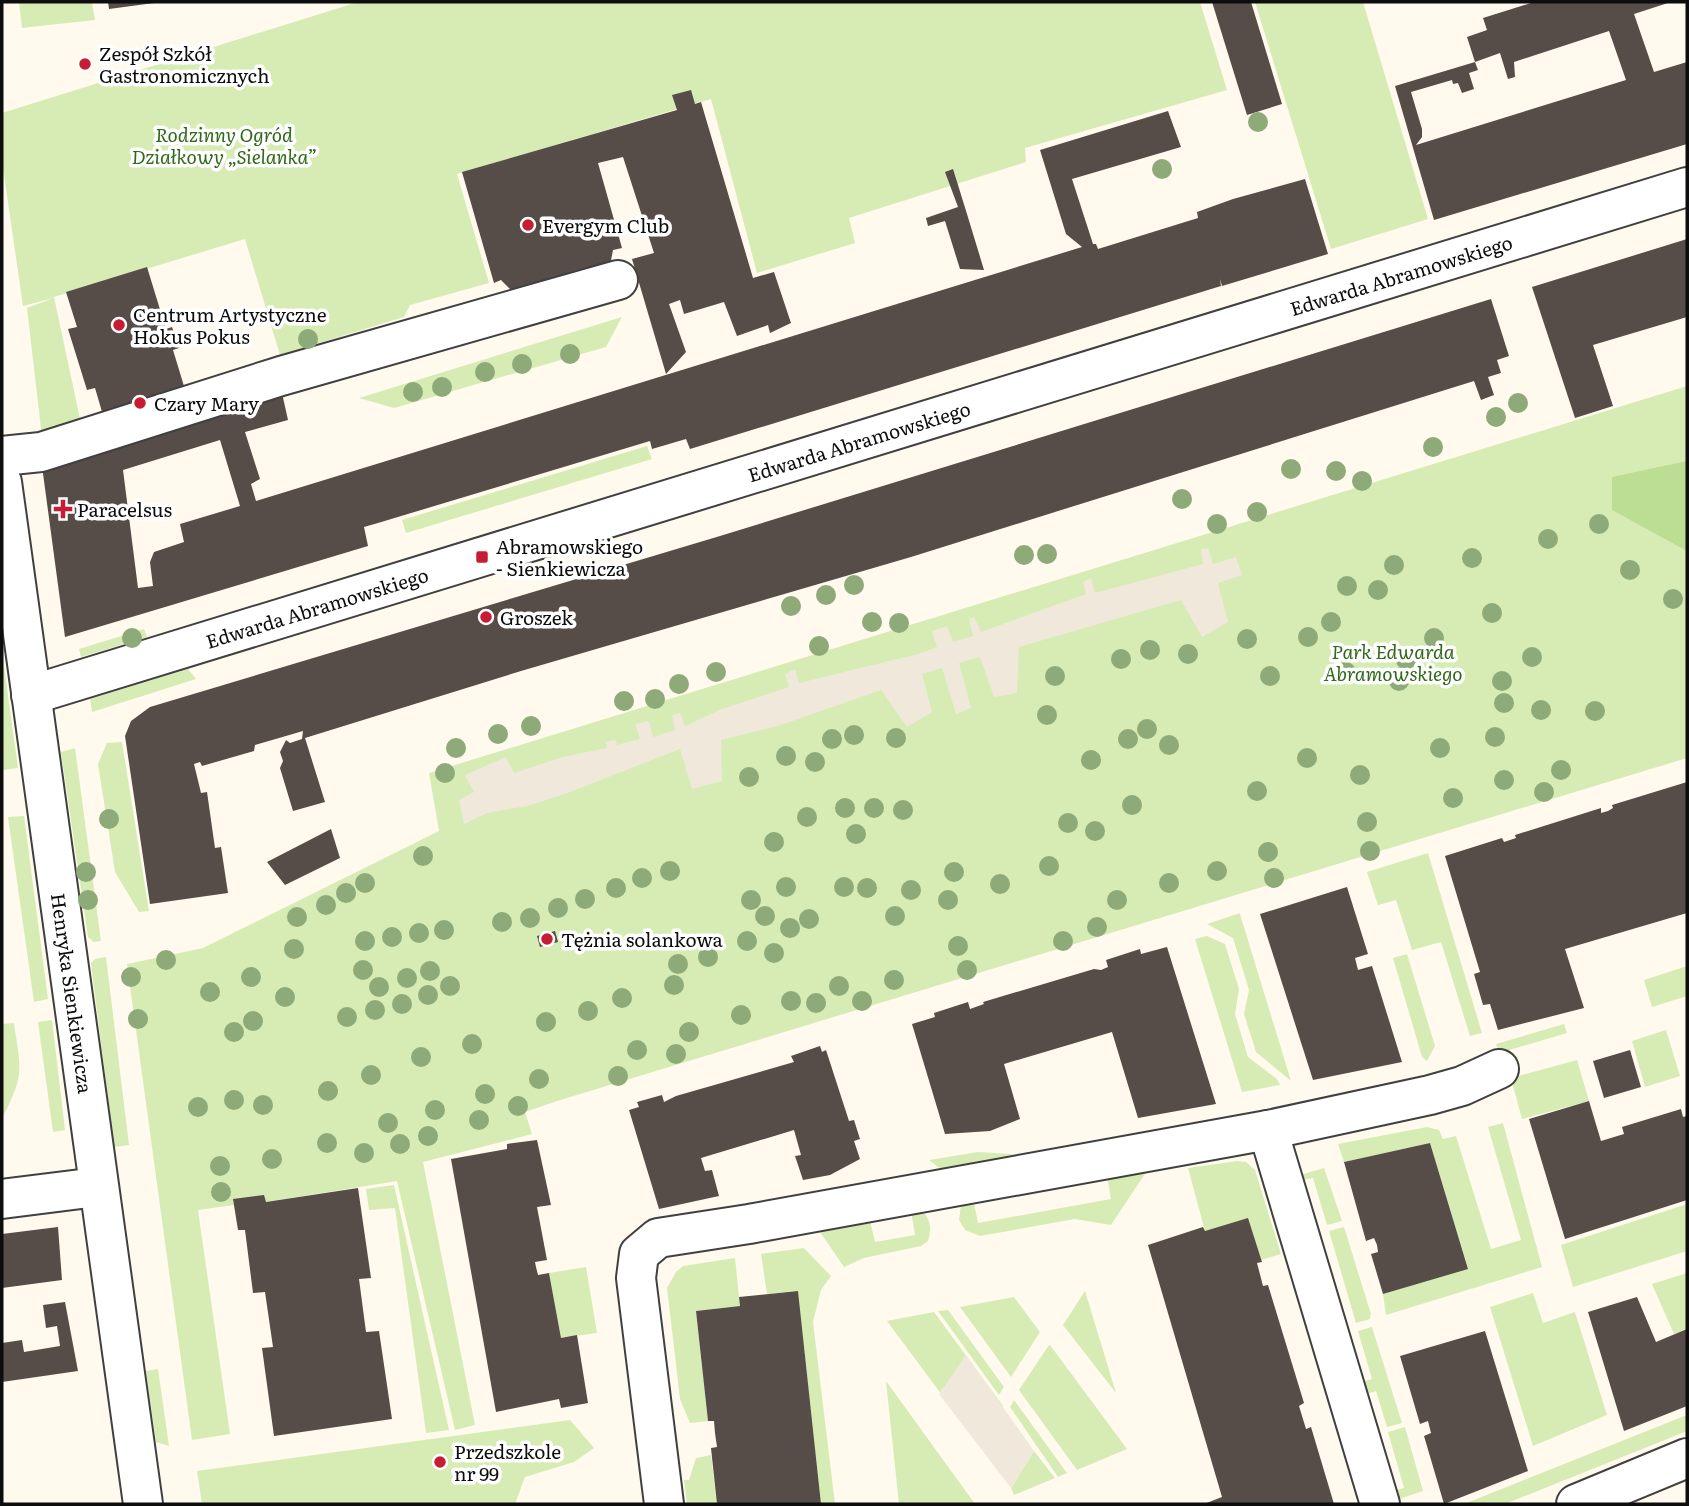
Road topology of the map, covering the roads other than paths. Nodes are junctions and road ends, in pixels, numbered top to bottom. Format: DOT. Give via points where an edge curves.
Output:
graph roads {
  1 [pos="1687,187"];
  2 [pos="618,280"];
  3 [pos="2,456"];
  4 [pos="2,482"];
  5 [pos="12,627"];
  6 [pos="31,695"];
  7 [pos="1499,1069"];
  8 [pos="1268,1129"];
  9 [pos="97,1187"];
  10 [pos="2,1199"];
  11 [pos="1687,1458"];
  12 [pos="143,1504"];
  13 [pos="664,1504"];
  14 [pos="1380,1504"];
  15 [pos="1576,1504"];
  1 -- 6 [label="street, Edwarda Abramowskiego"];
  2 -- 3 [label="street" via="281,376 41,452"];
  4 -- 5 [label="street, Henryka Sienkiewicza"];
  5 -- 6 [label="street, Henryka Sienkiewicza"];
  6 -- 9 [label="street, Henryka Sienkiewicza"];
  7 -- 8 [label="street" via="1430,1095"];
  8 -- 13 [label="street" via="658,1238 639,1254 636,1278"];
  8 -- 14 [label="street"];
  9 -- 10 [label="street"];
  9 -- 12 [label="street, Henryka Sienkiewicza"];
  11 -- 15 [label="street"];
}
